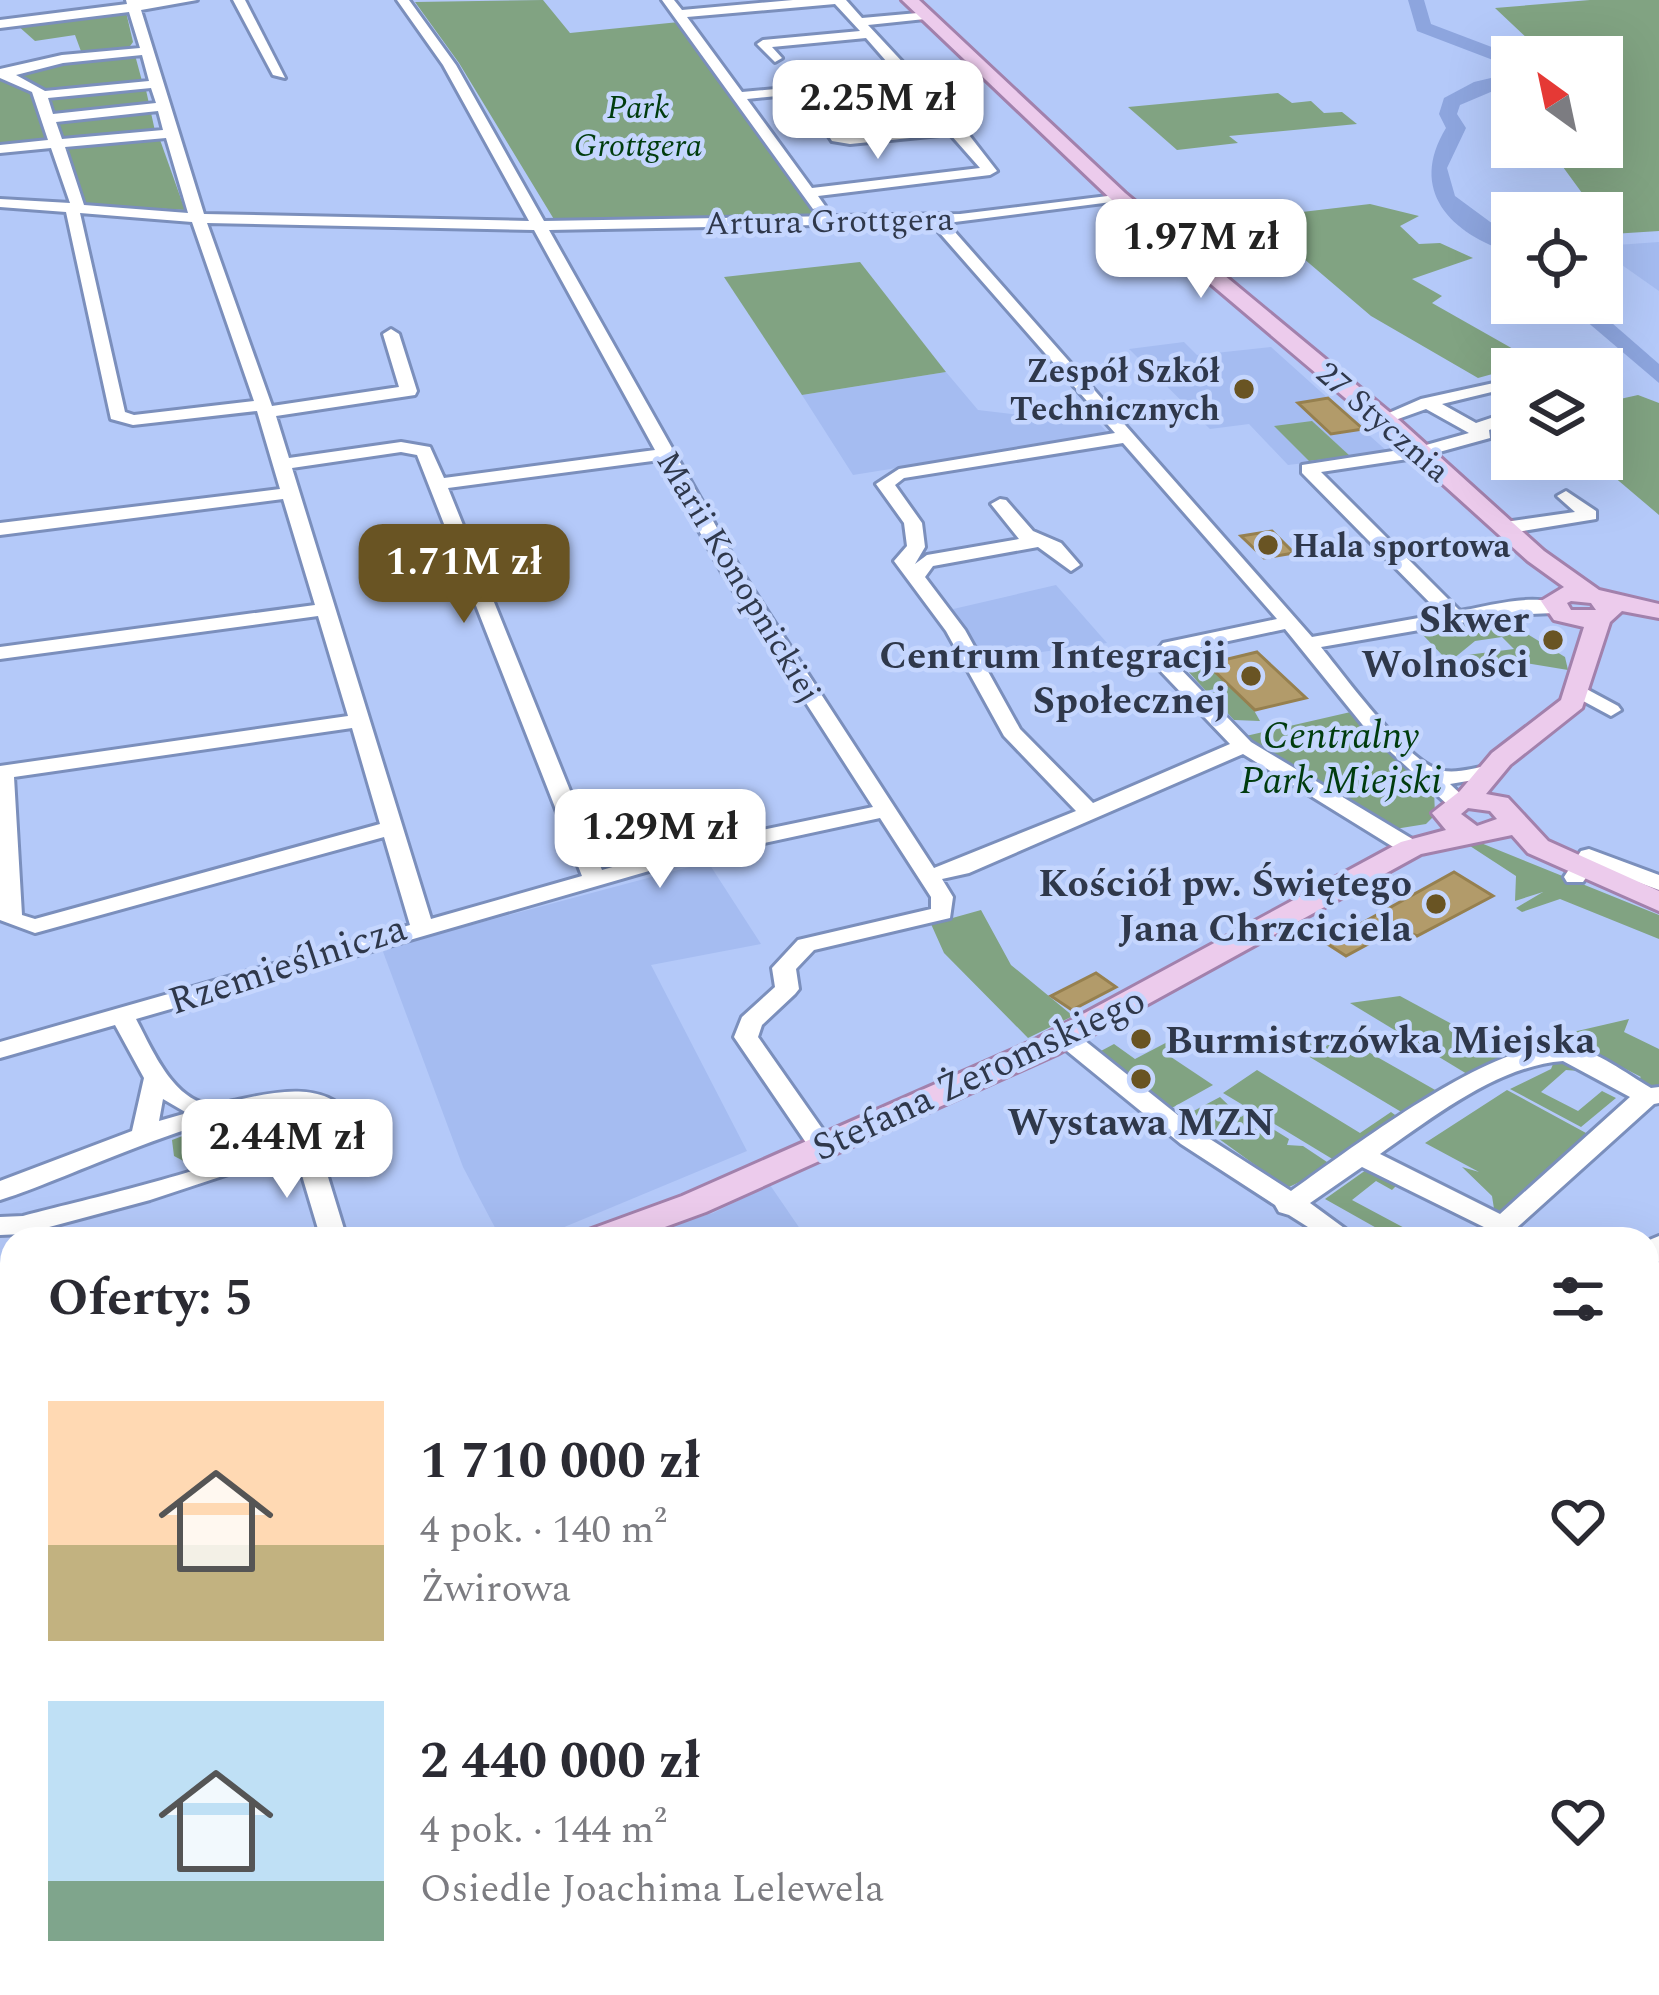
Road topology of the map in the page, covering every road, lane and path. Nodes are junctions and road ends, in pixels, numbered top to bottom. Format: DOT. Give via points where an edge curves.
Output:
graph roads {
  1 [pos="190,0"];
  2 [pos="239,0"];
  3 [pos="418,0"];
  4 [pos="668,0"];
  5 [pos="837,0"];
  6 [pos="404,1"];
  7 [pos="133,3"];
  8 [pos="918,8"];
  9 [pos="678,14"];
  10 [pos="0,24"];
  11 [pos="865,28"];
  12 [pos="147,51"];
  13 [pos="775,58"];
  14 [pos="843,69"];
  15 [pos="1,74"];
  16 [pos="280,75"];
  17 [pos="149,85"];
  18 [pos="857,85"];
  19 [pos="40,95"];
  20 [pos="740,96"];
  21 [pos="870,99"];
  22 [pos="169,105"];
  23 [pos="46,119"];
  24 [pos="827,124"];
  25 [pos="957,129"];
  26 [pos="171,134"];
  27 [pos="58,143"];
  28 [pos="0,148"];
  29 [pos="808,193"];
  30 [pos="1119,197"];
  31 [pos="0,203"];
  32 [pos="74,208"];
  33 [pos="201,218"];
  34 [pos="935,218"];
  35 [pos="830,223"];
  36 [pos="538,225"];
  37 [pos="392,334"];
  38 [pos="1491,387"];
  39 [pos="1427,403"];
  40 [pos="264,408"];
  41 [pos="1384,418"];
  42 [pos="1491,423"];
  43 [pos="1474,429"];
  44 [pos="1125,437"];
  45 [pos="1421,452"];
  46 [pos="665,454"];
  47 [pos="280,464"];
  48 [pos="438,484"];
  49 [pos="291,493"];
  50 [pos="1566,496"];
  51 [pos="1000,504"];
  52 [pos="1505,528"];
  53 [pos="0,529"];
  54 [pos="1039,541"];
  55 [pos="1536,556"];
  56 [pos="919,562"];
  57 [pos="1071,566"];
  58 [pos="1558,607"];
  59 [pos="326,609"];
  60 [pos="1656,611"];
  61 [pos="1598,615"];
  62 [pos="1456,618"];
  63 [pos="1290,622"];
  64 [pos="1306,644"];
  65 [pos="0,652"];
  66 [pos="359,721"];
  67 [pos="1244,746"];
  68 [pos="1491,771"];
  69 [pos="1425,772"];
  70 [pos="2,773"];
  71 [pos="1457,804"];
  72 [pos="886,810"];
  73 [pos="1089,812"];
  74 [pos="1504,813"];
  75 [pos="390,827"];
  76 [pos="1475,833"];
  77 [pos="1412,848"];
  78 [pos="932,875"];
  79 [pos="1583,875"];
  80 [pos="595,880"];
  81 [pos="1659,883"];
  82 [pos="1659,902"];
  83 [pos="1659,912"];
  84 [pos="422,926"];
  85 [pos="122,1015"];
  86 [pos="1065,1037"];
  87 [pos="0,1050"];
  88 [pos="154,1082"];
  89 [pos="1653,1095"];
  90 [pos="211,1113"];
  91 [pos="142,1137"];
  92 [pos="305,1142"];
  93 [pos="822,1147"];
  94 [pos="1362,1156"];
  95 [pos="0,1191"];
  96 [pos="1288,1206"];
  97 [pos="0,1226"];
  98 [pos="330,1227"];
  99 [pos="627,1227"];
  100 [pos="1325,1227"];
  1 -- 7 [label="street"];
  2 -- 16 [label="street"];
  3 -- 6 [label="street"];
  4 -- 9 [label="street"];
  5 -- 9 [label="street"];
  5 -- 11 [label="street"];
  6 -- 36 [label="street, Marii Konopnickiej"];
  7 -- 10 [label="street"];
  7 -- 12 [label="street, Rzemieślnicza"];
  8 -- 11 [label="street"];
  8 -- 30 [label="main road, 27 Stycznia"];
  9 -- 20 [label="street"];
  11 -- 13 [label="street" via="764,44"];
  11 -- 25 [label="street"];
  12 -- 15 [label="street" via="62,58"];
  12 -- 22 [label="street, Rzemieślnicza"];
  14 -- 18 [label="street"];
  15 -- 19 [label="street"];
  17 -- 19 [label="street"];
  18 -- 20 [label="street"];
  18 -- 21 [label="street"];
  19 -- 23 [label="street"];
  20 -- 29 [label="street"];
  22 -- 23 [label="street"];
  22 -- 26 [label="street, Rzemieślnicza"];
  23 -- 27 [label="street"];
  24 -- 25 [label="street" via="850,140"];
  25 -- 29 [label="street" via="990,171"];
  26 -- 27 [label="street"];
  26 -- 33 [label="street, Rzemieślnicza"];
  27 -- 28 [label="street"];
  27 -- 32 [label="street"];
  29 -- 35 [label="street"];
  30 -- 34 [label="street, Artura Grottgera"];
  30 -- 41 [label="main road, 27 Stycznia"];
  31 -- 32 [label="street, Artura Grottgera"];
  32 -- 33 [label="street, Artura Grottgera"];
  32 -- 40 [label="street" via="117,415"];
  33 -- 36 [label="street, Artura Grottgera"];
  33 -- 40 [label="street, Rzemieślnicza"];
  34 -- 35 [label="street, Artura Grottgera"];
  34 -- 44 [label="street"];
  35 -- 36 [label="street, Artura Grottgera"];
  36 -- 46 [label="street, Marii Konopnickiej"];
  37 -- 40 [label="street" via="410,391"];
  38 -- 39 [label="street"];
  39 -- 41 [label="street"];
  39 -- 43 [label="street"];
  40 -- 47 [label="street, Rzemieślnicza"];
  41 -- 45 [label="main road, 27 Stycznia"];
  42 -- 43 [label="street"];
  43 -- 45 [label="street" via="1484,434"];
  44 -- 56 [label="street" via="889,478 885,484 913,523"];
  44 -- 63 [label="street"];
  45 -- 52 [label="main road, 27 Stycznia"];
  45 -- 62 [label="street" via="1307,469"];
  46 -- 48 [label="street"];
  46 -- 72 [label="street, Marii Konopnickiej"];
  47 -- 48 [label="street" via="416,448"];
  47 -- 49 [label="street, Rzemieślnicza"];
  48 -- 80 [label="street"];
  49 -- 53 [label="street"];
  49 -- 59 [label="street, Rzemieślnicza"];
  50 -- 52 [label="street" via="1590,515"];
  51 -- 54 [label="street"];
  52 -- 55 [label="main road, 27 Stycznia"];
  54 -- 56 [label="street"];
  54 -- 57 [label="street"];
  55 -- 58 [label="main road, 27 Stycznia"];
  55 -- 61 [label="main road, 27 Stycznia"];
  56 -- 73 [label="street" via="1025,751"];
  58 -- 61 [label="main road, 27 Stycznia"];
  58 -- 61 [label="main road"];
  58 -- 62 [label="street"];
  59 -- 65 [label="street"];
  59 -- 66 [label="street, Rzemieślnicza"];
  60 -- 61 [label="main road"];
  61 -- 68 [label="main road, Stefana Żeromskiego" via="1589,704"];
  62 -- 64 [label="street"];
  63 -- 64 [label="street"];
  63 -- 67 [label="street" via="1162,652 1164,667"];
  64 -- 69 [label="street" via="1373,725"];
  66 -- 70 [label="street"];
  66 -- 75 [label="street, Rzemieślnicza"];
  67 -- 73 [label="street"];
  67 -- 77 [label="street"];
  68 -- 69 [label="street" via="1455,778"];
  68 -- 71 [label="main road, Stefana Żeromskiego"];
  68 -- 74 [label="main road"];
  69 -- 71 [label="street"];
  70 -- 75 [label="street" via="11,919 35,926"];
  71 -- 74 [label="main road"];
  71 -- 76 [label="main road" via="1452,824"];
  71 -- 77 [label="main road, Stefana Żeromskiego"];
  72 -- 78 [label="street, Marii Konopnickiej"];
  72 -- 80 [label="street"];
  73 -- 78 [label="street"];
  74 -- 76 [label="main road, Stefana Żeromskiego" via="1501,832"];
  74 -- 79 [label="main road"];
  75 -- 84 [label="street, Rzemieślnicza"];
  76 -- 77 [label="main road, Stefana Żeromskiego"];
  76 -- 79 [label="main road"];
  77 -- 86 [label="main road, Stefana Żeromskiego"];
  78 -- 93 [label="street, Marii Konopnickiej" via="942,897 938,914 806,945 784,968 787,989 751,1022 746,1037"];
  79 -- 81 [label="street" via="1589,856"];
  79 -- 82 [label="main road"];
  79 -- 83 [label="main road"];
  80 -- 84 [label="street"];
  84 -- 85 [label="street, Rzemieślnicza"];
  85 -- 87 [label="street, Rzemieślnicza"];
  85 -- 88 [label="street"];
  86 -- 93 [label="main road, Stefana Żeromskiego"];
  86 -- 96 [label="street"];
  88 -- 90 [label="street"];
  88 -- 91 [label="street"];
  89 -- 94 [label="street" via="1562,1052 1531,1056 1478,1080"];
  89 -- 94 [label="street" via="1503,1226"];
  90 -- 91 [label="street"];
  90 -- 92 [label="street" via="321,1099 334,1109 333,1122"];
  91 -- 95 [label="street"];
  92 -- 97 [label="street"];
  92 -- 98 [label="street"];
  93 -- 99 [label="main road, Stefana Żeromskiego"];
  94 -- 96 [label="street"];
  96 -- 100 [label="street"];
}
